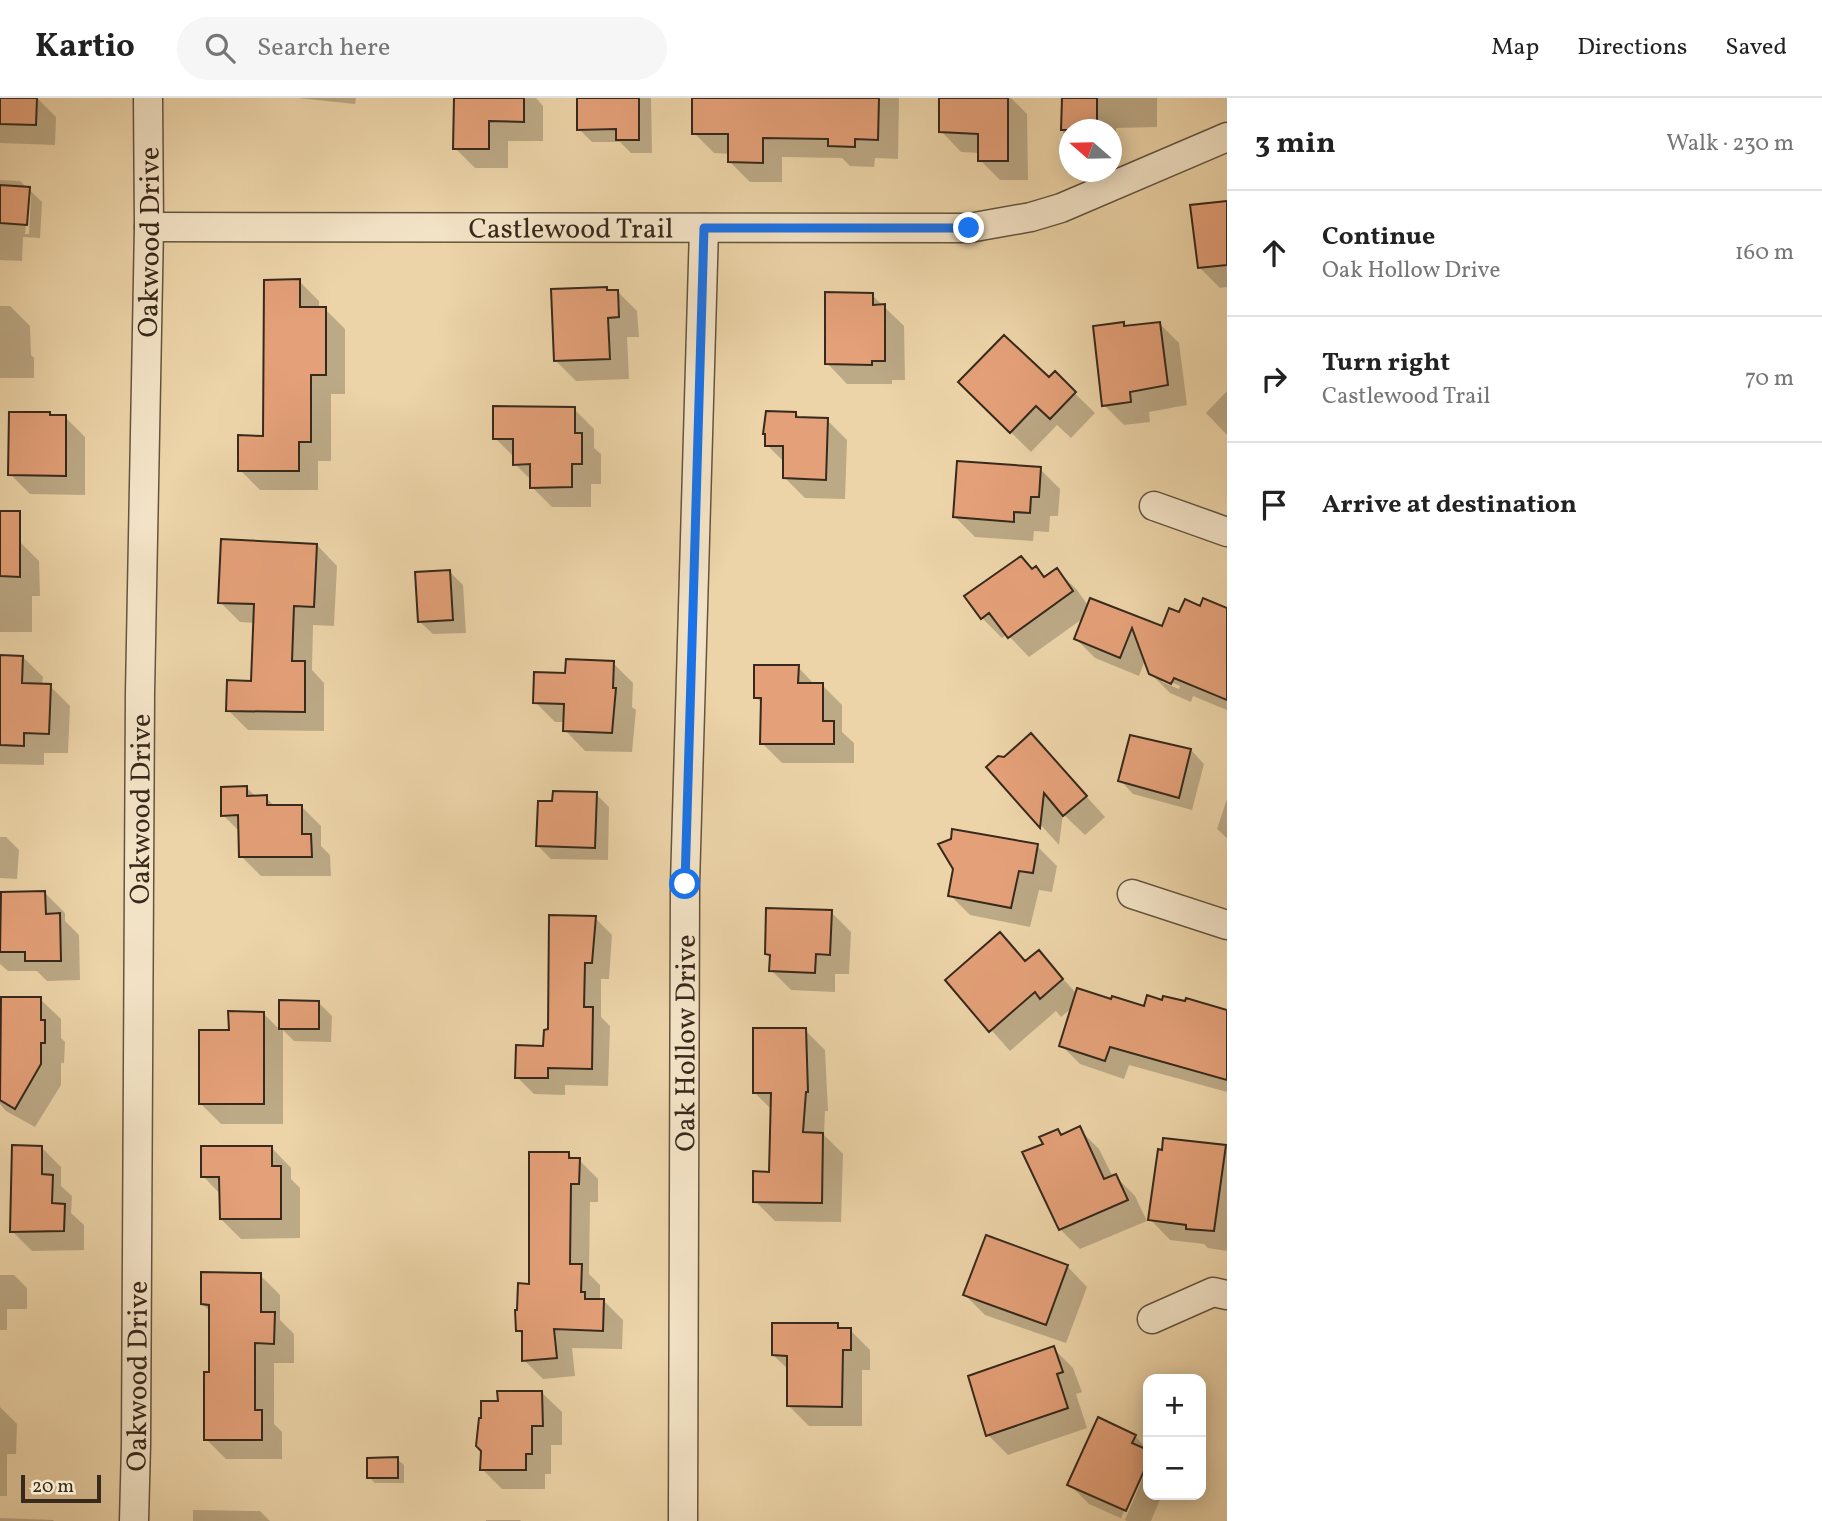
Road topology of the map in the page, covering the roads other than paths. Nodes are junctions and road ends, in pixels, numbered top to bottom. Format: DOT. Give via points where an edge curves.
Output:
graph roads {
  1 [pos="148,98"];
  2 [pos="1227,137"];
  3 [pos="149,227"];
  4 [pos="704,228"];
  5 [pos="1154,506"];
  6 [pos="1227,532"];
  7 [pos="1132,894"];
  8 [pos="1227,925"];
  9 [pos="1227,1295"];
  10 [pos="1152,1319"];
  11 [pos="134,1521"];
  12 [pos="684,1521"];
  1 -- 3 [label="street, Oakwood Drive"];
  2 -- 4 [label="street, Castlewood Trail" via="1061,208 1000,224 969,228"];
  3 -- 4 [label="street, Castlewood Trail"];
  3 -- 11 [label="street, Oakwood Drive"];
  4 -- 12 [label="street, Oak Hollow Drive" via="685,884"];
  5 -- 6 [label="street"];
  7 -- 8 [label="street"];
  9 -- 10 [label="street" via="1213,1292"];
}
